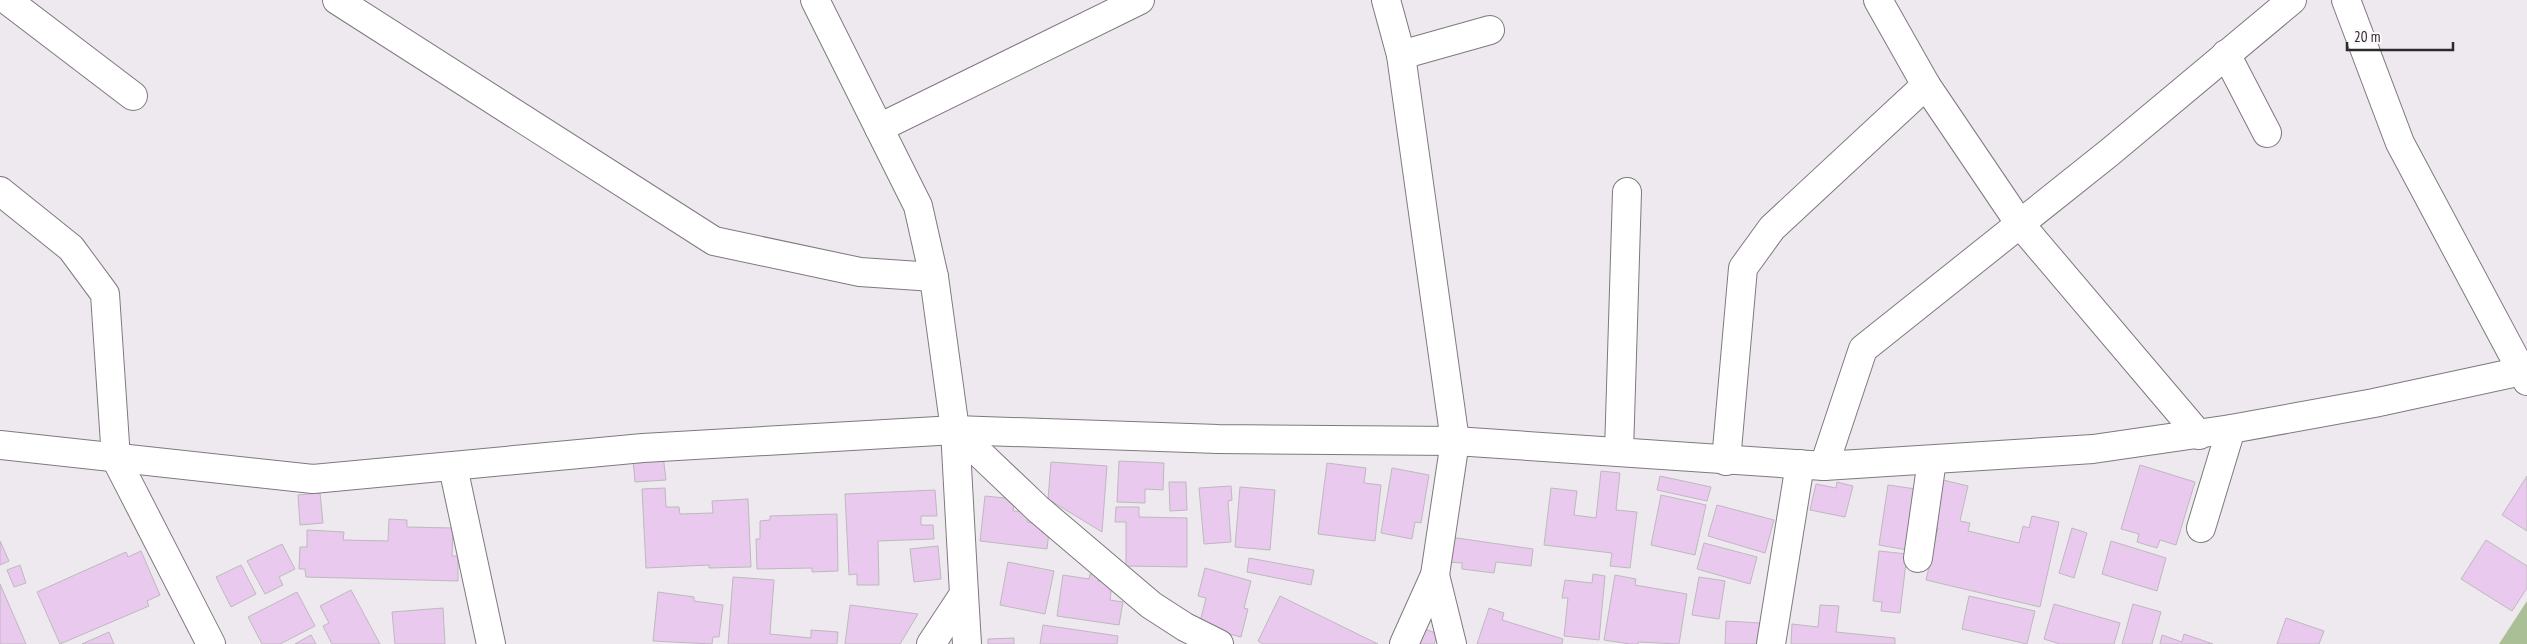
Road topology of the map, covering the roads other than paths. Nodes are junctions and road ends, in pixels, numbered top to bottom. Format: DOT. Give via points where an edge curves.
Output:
graph roads {
  1 [pos="7,0"];
  2 [pos="337,0"];
  3 [pos="816,0"];
  4 [pos="1140,0"];
  5 [pos="1386,0"];
  6 [pos="1878,0"];
  7 [pos="2292,0"];
  8 [pos="2346,0"];
  9 [pos="1490,30"];
  10 [pos="2226,54"];
  11 [pos="1401,55"];
  12 [pos="1926,85"];
  13 [pos="133,96"];
  14 [pos="879,128"];
  15 [pos="2267,133"];
  16 [pos="0,191"];
  17 [pos="1627,192"];
  18 [pos="2020,224"];
  19 [pos="934,277"];
  20 [pos="2525,374"];
  21 [pos="2231,429"];
  22 [pos="955,430"];
  23 [pos="2199,435"];
  24 [pos="1455,441"];
  25 [pos="0,445"];
  26 [pos="1619,452"];
  27 [pos="116,459"];
  28 [pos="1932,460"];
  29 [pos="1726,461"];
  30 [pos="1812,465"];
  31 [pos="453,467"];
  32 [pos="2201,528"];
  33 [pos="1918,558"];
  34 [pos="1434,575"];
  35 [pos="964,594"];
  36 [pos="211,644"];
  37 [pos="492,644"];
  38 [pos="931,644"];
  39 [pos="967,644"];
  40 [pos="1219,644"];
  41 [pos="1404,644"];
  42 [pos="1452,644"];
  43 [pos="1771,644"];
  1 -- 13 [label="street"];
  2 -- 19 [label="street" via="714,241 860,272"];
  3 -- 14 [label="street"];
  4 -- 14 [label="street"];
  5 -- 11 [label="street"];
  6 -- 12 [label="street"];
  7 -- 10 [label="street"];
  8 -- 20 [label="street" via="2400,143"];
  9 -- 11 [label="street"];
  10 -- 15 [label="street"];
  10 -- 18 [label="street"];
  11 -- 24 [label="street"];
  12 -- 18 [label="street"];
  12 -- 29 [label="street" via="1772,228 1743,268"];
  14 -- 19 [label="street" via="918,206"];
  16 -- 27 [label="street" via="71,248 105,294"];
  17 -- 26 [label="street"];
  18 -- 23 [label="street"];
  18 -- 30 [label="street" via="1863,349"];
  19 -- 22 [label="street"];
  20 -- 21 [label="street"];
  21 -- 23 [label="street"];
  21 -- 32 [label="street"];
  22 -- 24 [label="street" via="1218,439"];
  22 -- 31 [label="street" via="643,448"];
  22 -- 35 [label="street"];
  22 -- 40 [label="street" via="1038,509 1150,605"];
  23 -- 28 [label="street" via="2093,450"];
  24 -- 26 [label="street"];
  24 -- 34 [label="street"];
  25 -- 27 [label="street"];
  26 -- 29 [label="street"];
  27 -- 31 [label="street" via="313,478"];
  27 -- 36 [label="street"];
  28 -- 30 [label="street"];
  28 -- 33 [label="street"];
  29 -- 30 [label="street"];
  30 -- 43 [label="street"];
  31 -- 37 [label="street"];
  34 -- 41 [label="street"];
  34 -- 42 [label="street"];
  35 -- 38 [label="street"];
  35 -- 39 [label="street"];
}
